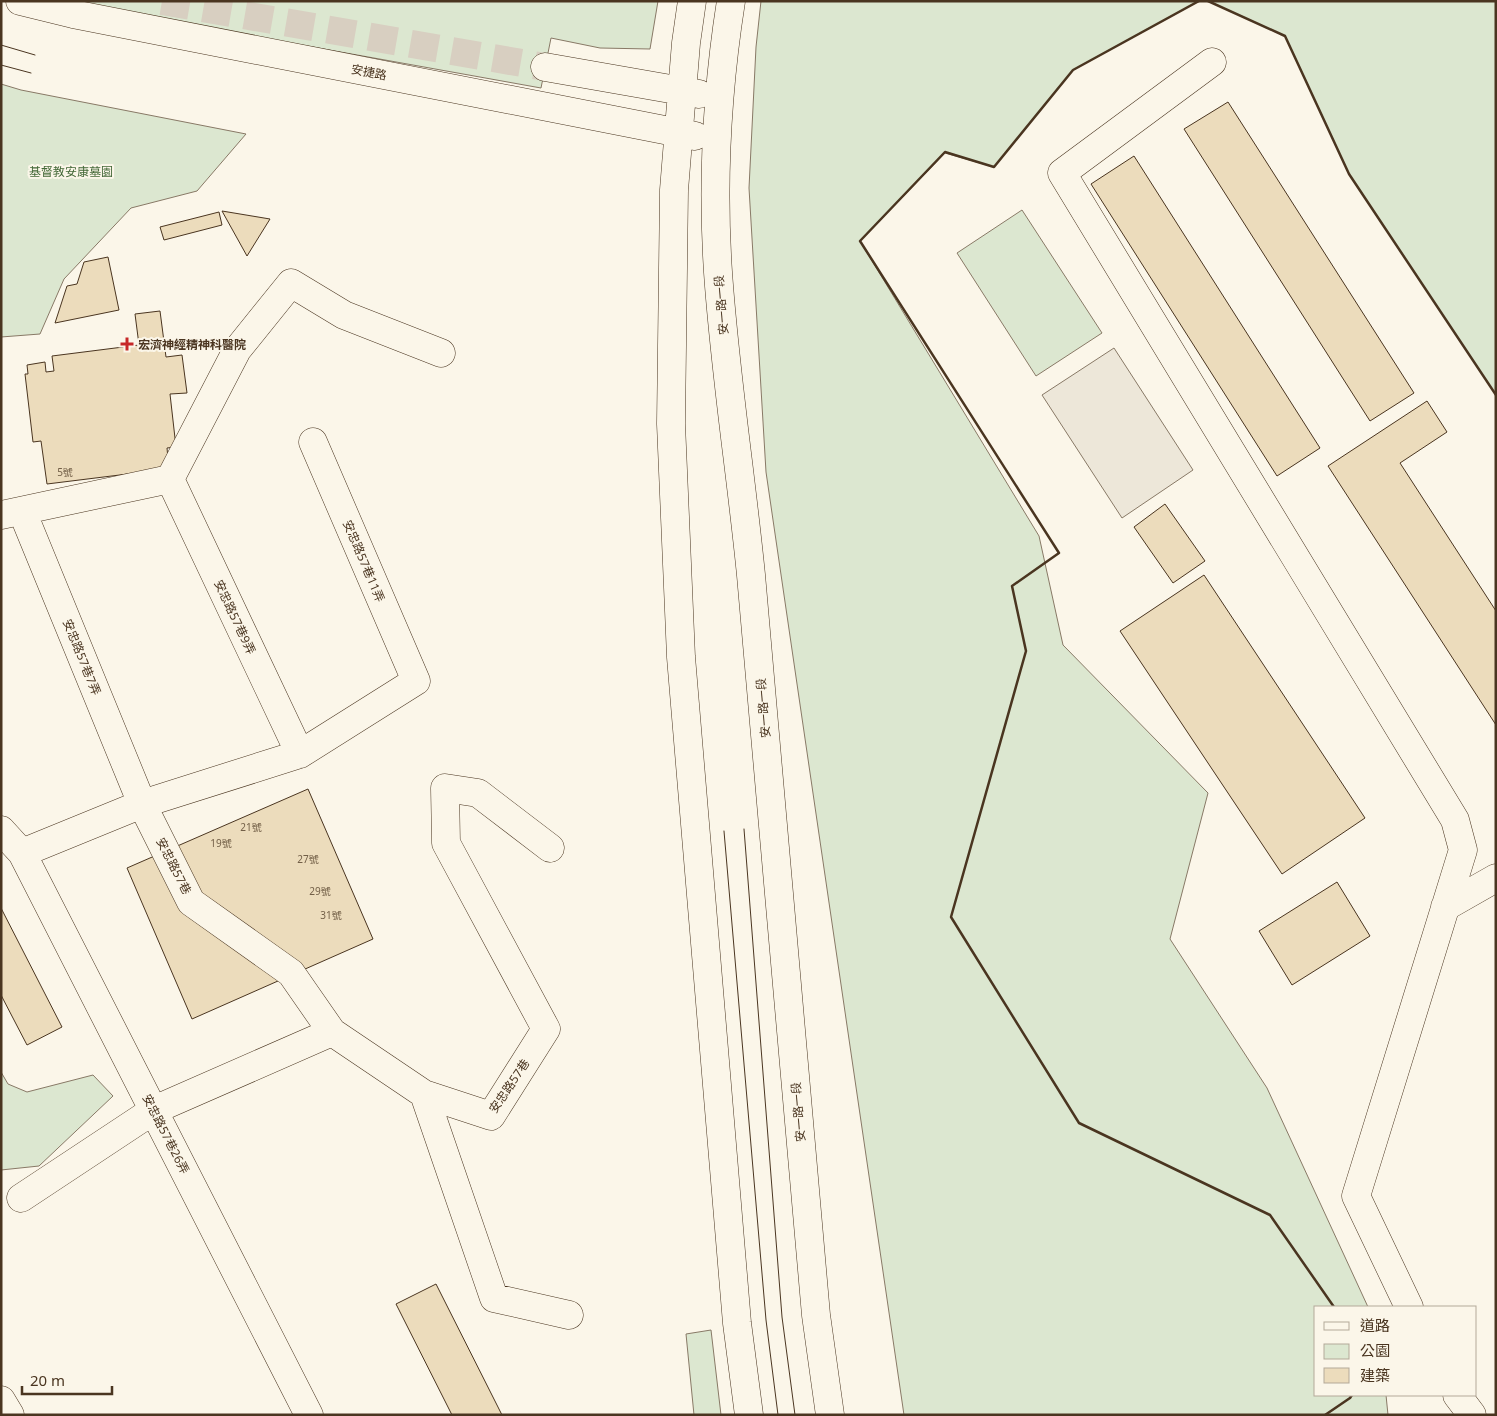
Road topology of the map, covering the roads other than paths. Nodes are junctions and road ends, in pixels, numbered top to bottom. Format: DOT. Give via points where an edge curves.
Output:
graph roads {
  1 [pos="20,1"];
  2 [pos="692,1"];
  3 [pos="731,1"];
  4 [pos="1212,62"];
  5 [pos="546,67"];
  6 [pos="682,91"];
  7 [pos="720,98"];
  8 [pos="679,133"];
  9 [pos="718,141"];
  10 [pos="441,353"];
  11 [pos="313,442"];
  12 [pos="170,479"];
  13 [pos="12,513"];
  14 [pos="300,754"];
  15 [pos="142,804"];
  16 [pos="1,830"];
  17 [pos="550,848"];
  18 [pos="22,854"];
  19 [pos="1496,878"];
  20 [pos="1446,907"];
  21 [pos="332,1032"];
  22 [pos="424,1094"];
  23 [pos="154,1110"];
  24 [pos="21,1198"];
  25 [pos="1409,1306"];
  26 [pos="569,1315"];
  27 [pos="1458,1396"];
  28 [pos="1,1400"];
  29 [pos="10,1415"];
  30 [pos="309,1415"];
  31 [pos="749,1415"];
  32 [pos="830,1415"];
  33 [pos="1472,1415"];
  1 -- 8 [label="street, 安捷路"];
  2 -- 6 [label="street"];
  3 -- 7 [label="street, 安一路一段"];
  4 -- 20 [label="street" via="1062,173 1455,820 1463,850"];
  5 -- 6 [label="street"];
  6 -- 7 [label="street"];
  6 -- 8 [label="street"];
  7 -- 9 [label="street, 安一路一段"];
  8 -- 9 [label="street, 安捷路"];
  8 -- 31 [label="street" via="674,190 671,424 681,658 737,1324"];
  9 -- 32 [label="street, 安一路一段" via="716,213 724,350 751,573 816,1315"];
  10 -- 12 [label="street" via="344,315 291,282 236,350"];
  11 -- 14 [label="street, 安忠路57巷11弄" via="416,680"];
  12 -- 13 [label="street"];
  12 -- 14 [label="street, 安忠路57巷9弄"];
  13 -- 15 [label="street, 安忠路57巷7弄"];
  14 -- 15 [label="street"];
  15 -- 18 [label="street"];
  15 -- 21 [label="street, 安忠路57巷" via="191,902 291,973"];
  16 -- 18 [label="street"];
  17 -- 22 [label="street, 安忠路57巷" via="478,792 445,788 446,844 546,1029 491,1116"];
  18 -- 23 [label="street, 安忠路57巷26弄"];
  19 -- 20 [label="street"];
  20 -- 25 [label="street" via="1356,1196"];
  21 -- 22 [label="street, 安忠路57巷"];
  21 -- 23 [label="street"];
  22 -- 26 [label="street" via="494,1298"];
  23 -- 24 [label="street"];
  23 -- 30 [label="street, 安忠路57巷26弄"];
  27 -- 33 [label="street"];
  28 -- 29 [label="street"];
}
